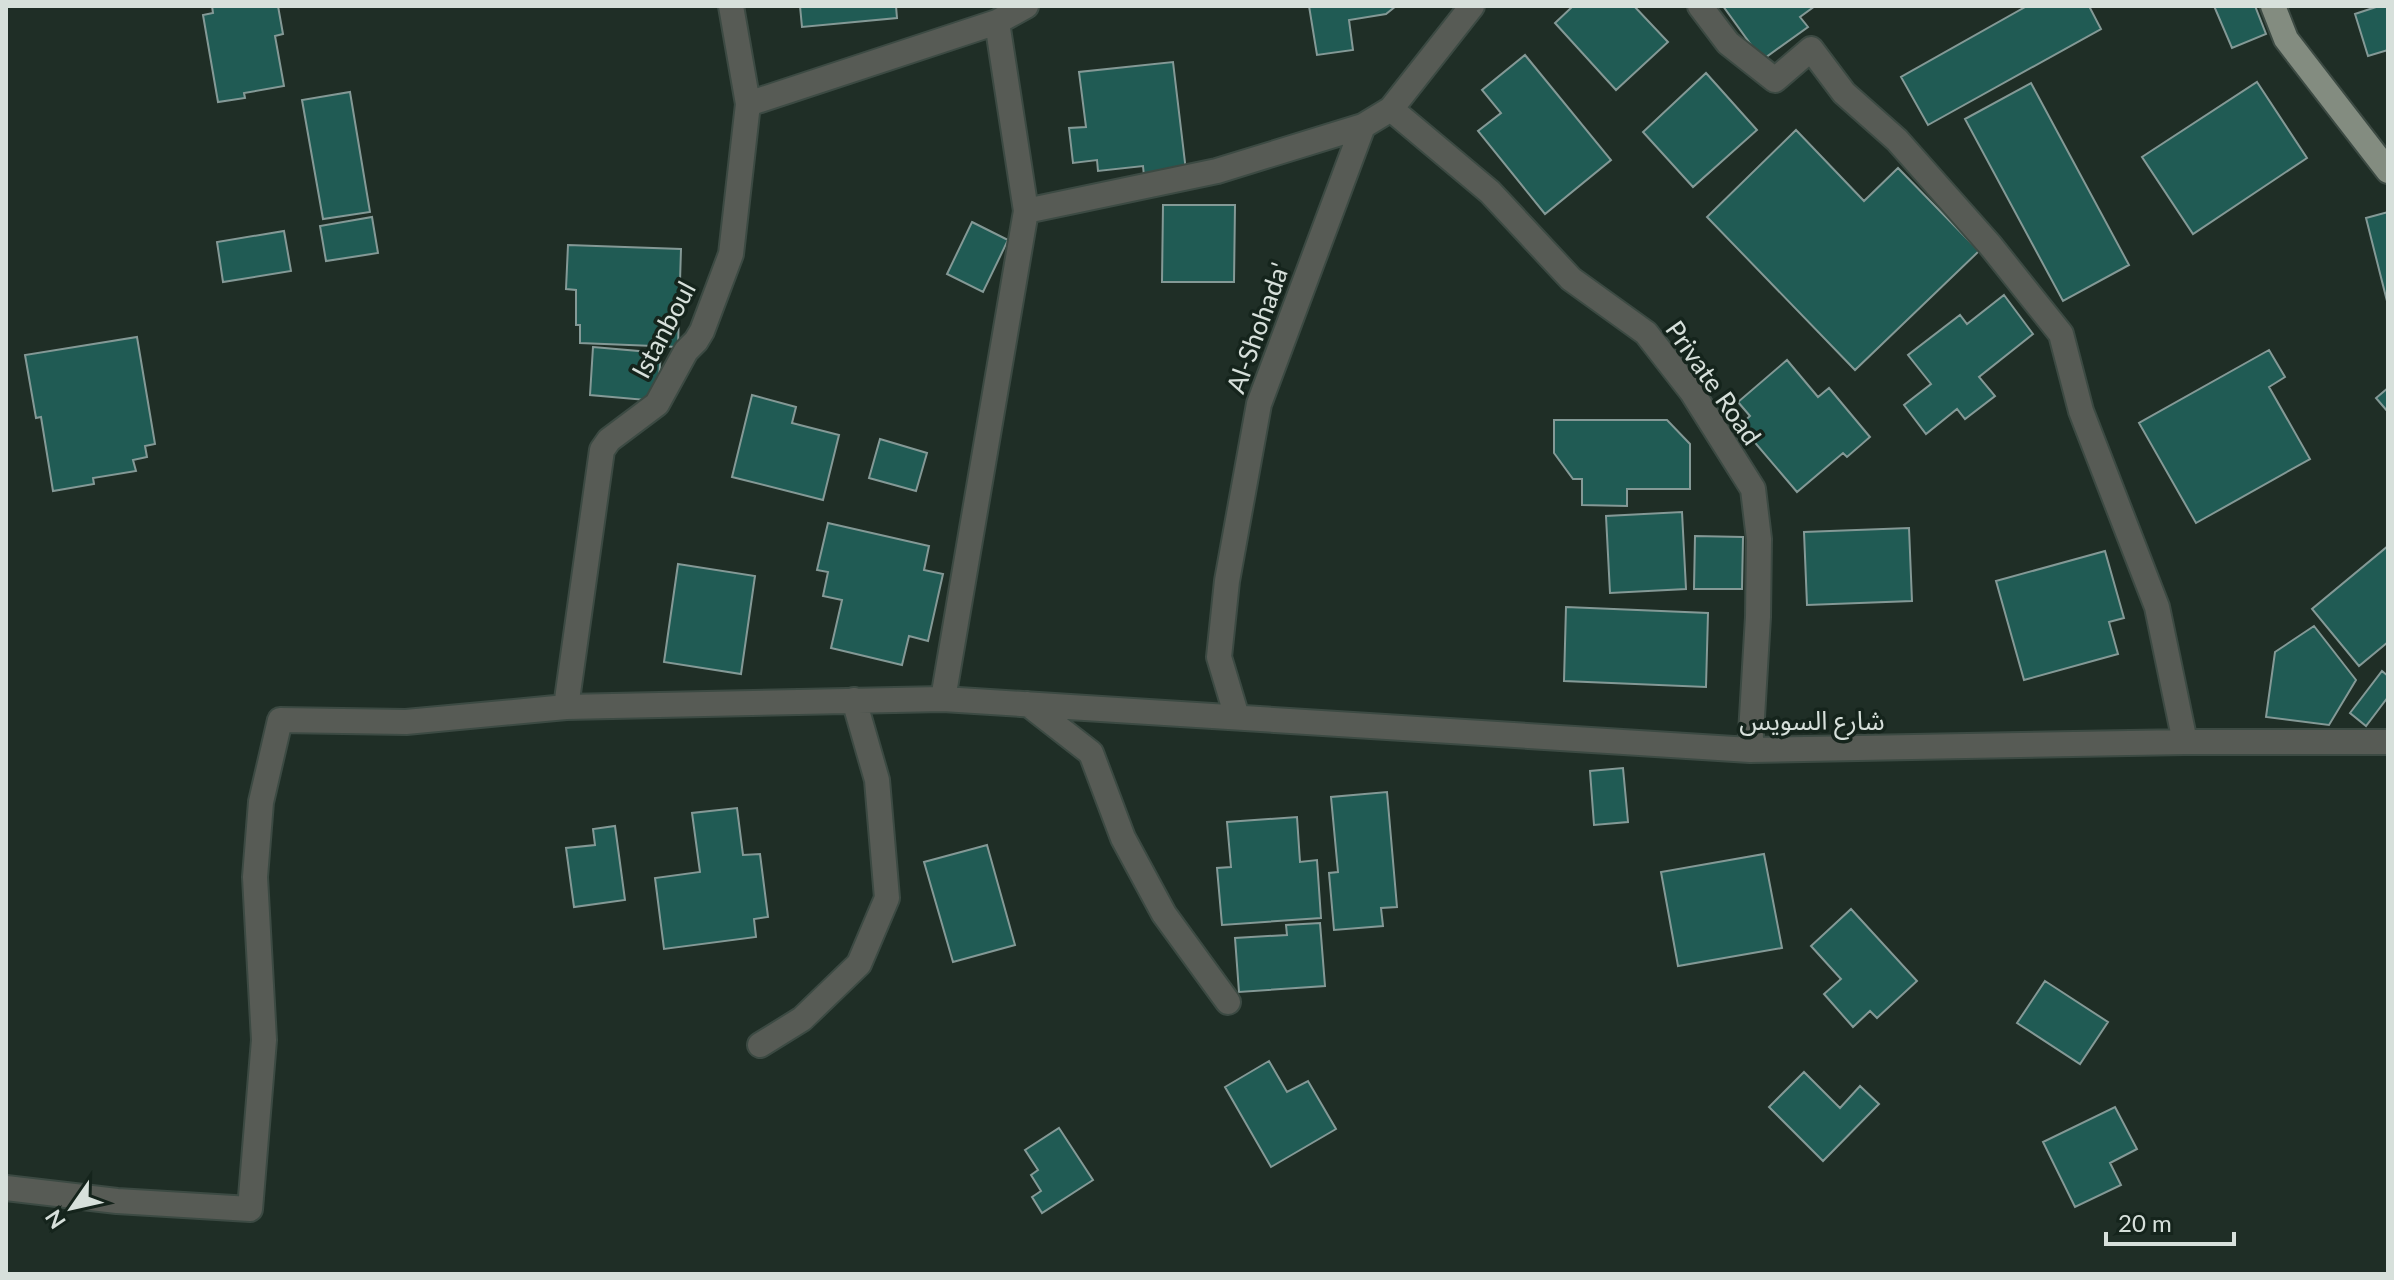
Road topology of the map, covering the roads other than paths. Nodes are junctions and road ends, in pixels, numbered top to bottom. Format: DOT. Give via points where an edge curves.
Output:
graph roads {
  1 [pos="731,6"];
  2 [pos="1026,6"];
  3 [pos="1472,6"];
  4 [pos="1700,6"];
  5 [pos="2273,6"];
  6 [pos="997,22"];
  7 [pos="748,104"];
  8 [pos="1391,109"];
  9 [pos="1363,126"];
  10 [pos="2388,171"];
  11 [pos="1026,211"];
  12 [pos="943,699"];
  13 [pos="854,700"];
  14 [pos="1028,704"];
  15 [pos="566,707"];
  16 [pos="1237,717"];
  17 [pos="2185,742"];
  18 [pos="2388,742"];
  19 [pos="1750,750"];
  20 [pos="1228,1002"];
  21 [pos="760,1045"];
  22 [pos="6,1188"];
  1 -- 7 [label="street, Istanboul"];
  2 -- 6 [label="street"];
  3 -- 8 [label="street"];
  4 -- 17 [label="street" via="1728,43 1775,80 1811,49 1844,93 1897,140 1990,245 2061,334 2081,411 2157,607"];
  5 -- 10 [label="main road" via="2286,39"];
  6 -- 7 [label="street"];
  6 -- 11 [label="street"];
  7 -- 15 [label="street, Istanboul" via="731,254 702,331 657,404 602,450"];
  8 -- 9 [label="street"];
  8 -- 19 [label="street, Private Road" via="1490,192 1571,279 1646,333 1692,392 1753,489 1759,539"];
  9 -- 11 [label="street" via="1217,171"];
  9 -- 16 [label="street, Al-Shohada'" via="1259,404 1219,657"];
  11 -- 12 [label="street"];
  12 -- 13 [label="street, شارع السويس"];
  12 -- 14 [label="street, شارع السويس"];
  13 -- 15 [label="street, شارع السويس"];
  13 -- 21 [label="street" via="877,780 887,898 859,964 802,1019"];
  14 -- 16 [label="street, شارع السويس"];
  14 -- 20 [label="street" via="1091,753 1123,838 1164,914"];
  15 -- 22 [label="street, شارع السويس" via="406,722 280,720 261,802 255,877 264,1040 250,1209"];
  16 -- 19 [label="street, شارع السويس"];
  17 -- 18 [label="street, شارع السويس"];
  17 -- 19 [label="street, شارع السويس"];
}
